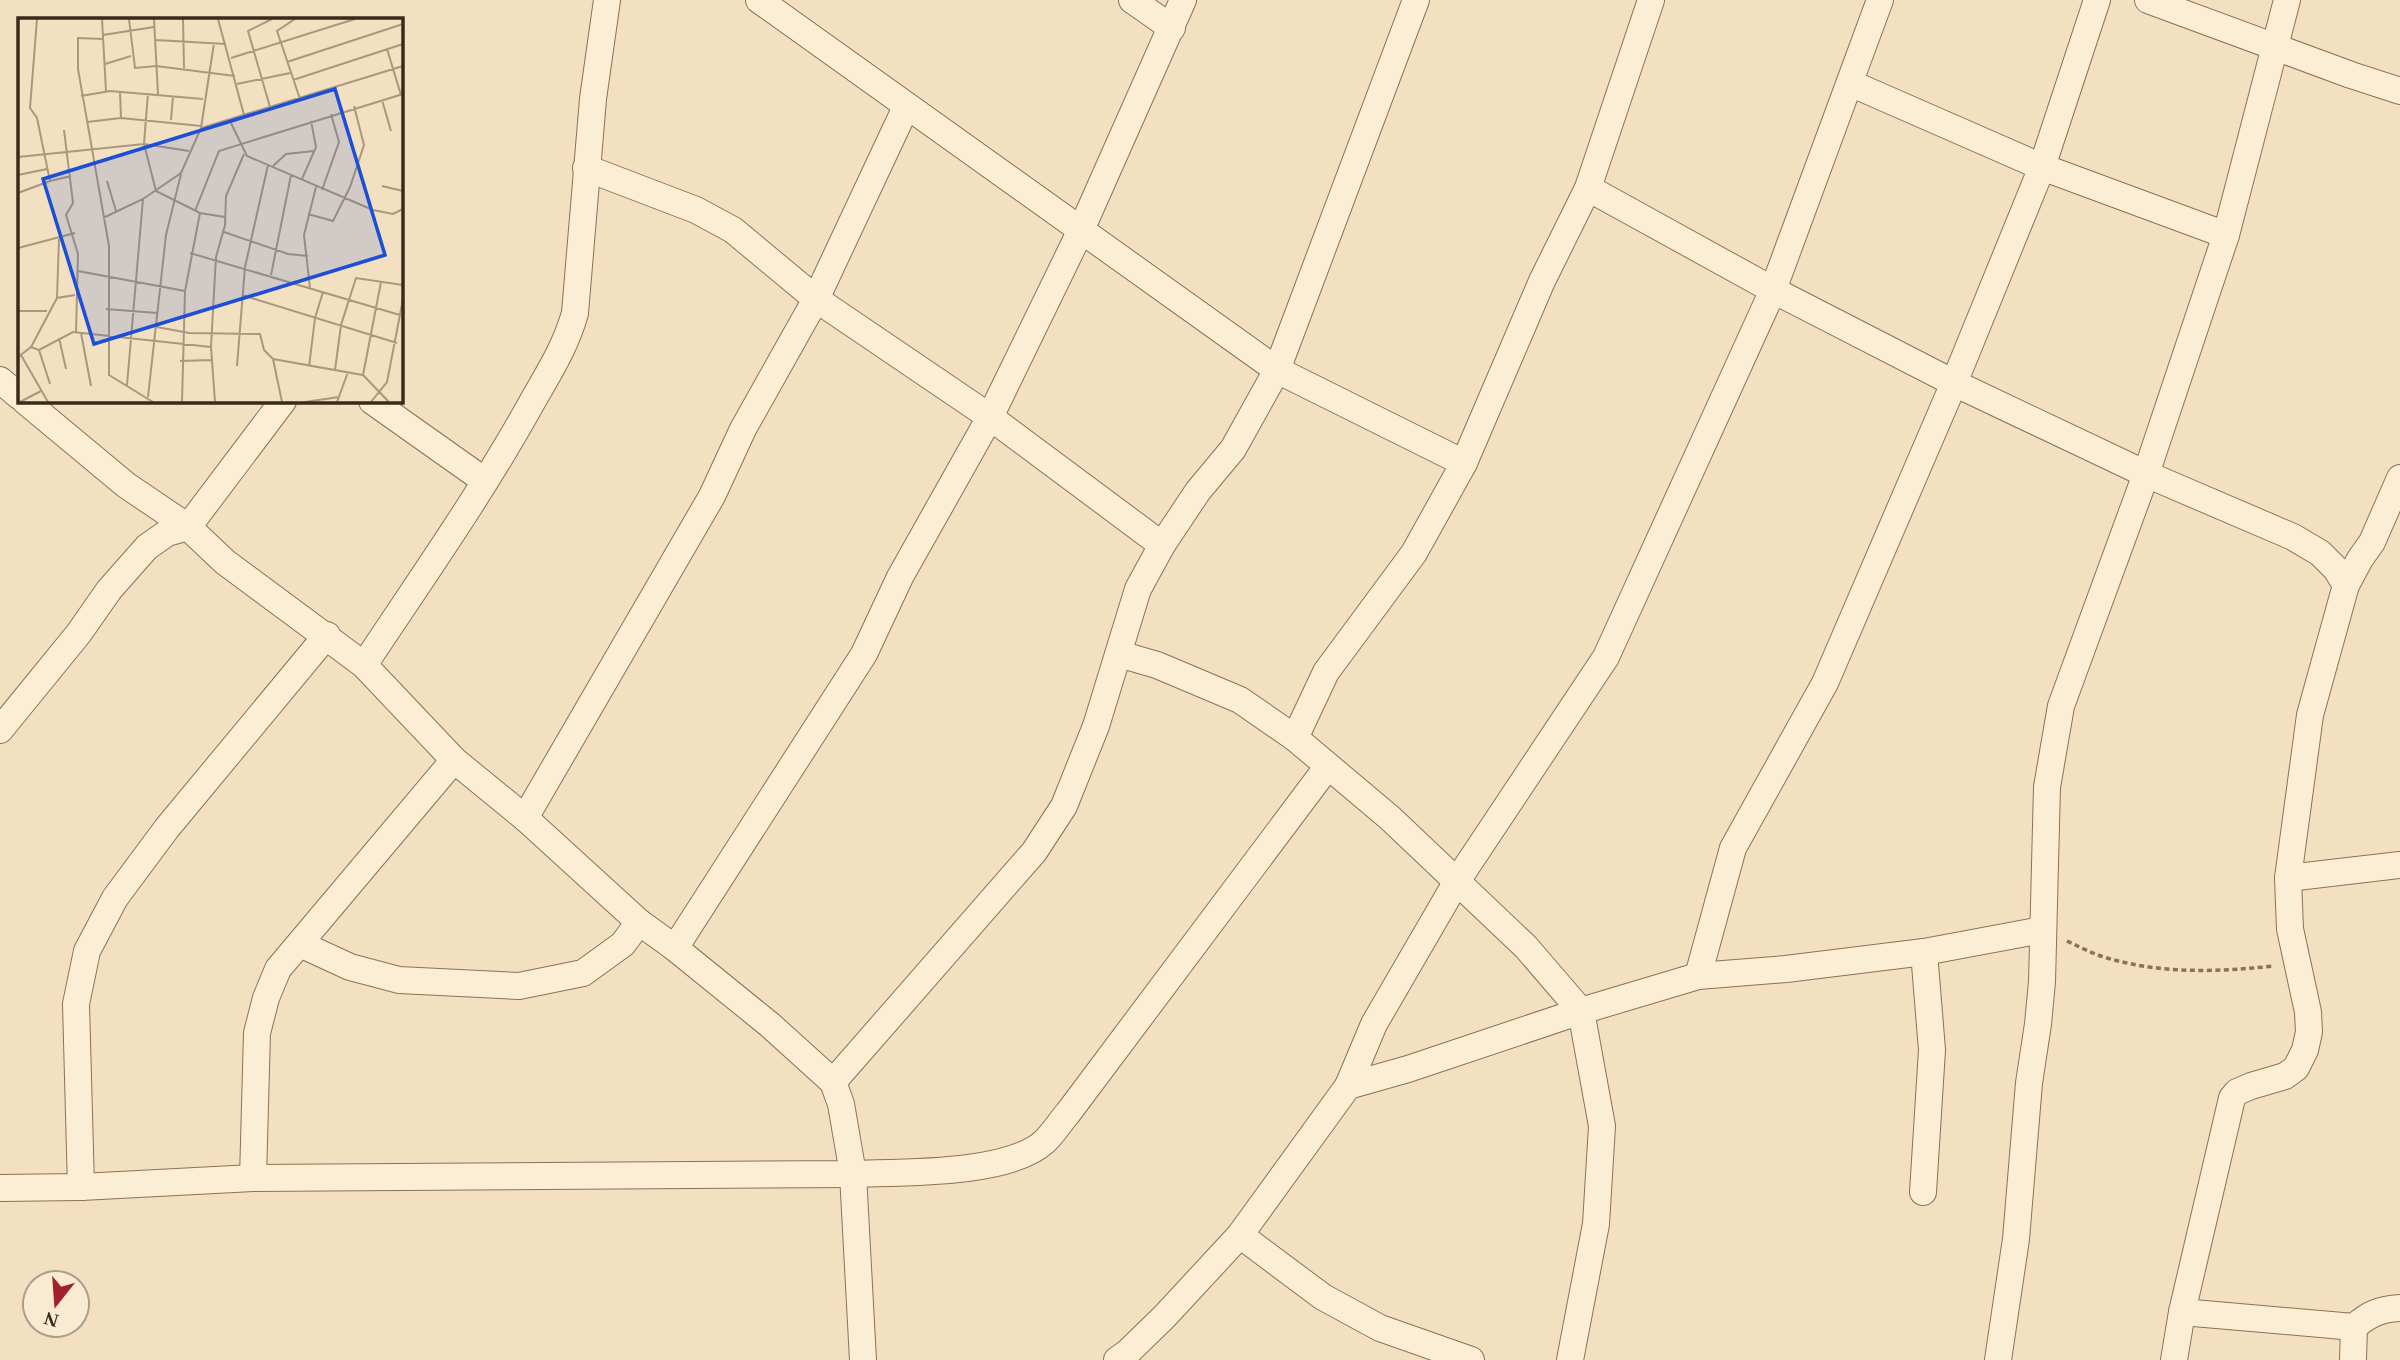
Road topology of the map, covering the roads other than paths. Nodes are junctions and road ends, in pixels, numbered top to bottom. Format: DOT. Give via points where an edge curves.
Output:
graph roads {
  1 [pos="607,0"];
  2 [pos="760,0"];
  3 [pos="1132,0"];
  4 [pos="1183,0"];
  5 [pos="1416,0"];
  6 [pos="1651,0"];
  7 [pos="1880,0"];
  8 [pos="2097,0"];
  9 [pos="2148,0"];
  10 [pos="2287,0"];
  11 [pos="1172,28"];
  12 [pos="2275,47"];
  13 [pos="1850,83"];
  14 [pos="2400,91"];
  15 [pos="906,107"];
  16 [pos="2042,167"];
  17 [pos="586,169"];
  18 [pos="1588,188"];
  19 [pos="1081,230"];
  20 [pos="2226,235"];
  21 [pos="1773,290"];
  22 [pos="816,299"];
  23 [pos="1277,370"];
  24 [pos="0,380"];
  25 [pos="1954,383"];
  26 [pos="18,395"];
  27 [pos="26,402"];
  28 [pos="283,402"];
  29 [pos="373,402"];
  30 [pos="990,417"];
  31 [pos="1464,463"];
  32 [pos="2146,474"];
  33 [pos="2400,478"];
  34 [pos="485,481"];
  35 [pos="188,527"];
  36 [pos="1162,545"];
  37 [pos="2346,585"];
  38 [pos="327,635"];
  39 [pos="1119,654"];
  40 [pos="364,665"];
  41 [pos="0,730"];
  42 [pos="1295,738"];
  43 [pos="454,760"];
  44 [pos="1328,766"];
  45 [pos="525,818"];
  46 [pos="2400,865"];
  47 [pos="2288,878"];
  48 [pos="1457,881"];
  49 [pos="639,922"];
  50 [pos="2042,930"];
  51 [pos="300,944"];
  52 [pos="675,948"];
  53 [pos="1924,951"];
  54 [pos="1698,976"];
  55 [pos="1581,1011"];
  56 [pos="833,1082"];
  57 [pos="1348,1086"];
  58 [pos="853,1174"];
  59 [pos="253,1178"];
  60 [pos="81,1186"];
  61 [pos="0,1188"];
  62 [pos="1923,1192"];
  63 [pos="1240,1235"];
  64 [pos="2400,1308"];
  65 [pos="2182,1312"];
  66 [pos="2354,1327"];
  67 [pos="863,1360"];
  68 [pos="1116,1360"];
  69 [pos="1471,1360"];
  70 [pos="1570,1360"];
  71 [pos="1998,1360"];
  72 [pos="2174,1360"];
  73 [pos="2353,1360"];
  1 -- 17 [label="street"];
  2 -- 15 [label="street"];
  3 -- 11 [label="street"];
  4 -- 11 [label="street"];
  5 -- 23 [label="street"];
  6 -- 18 [label="street"];
  7 -- 13 [label="street"];
  8 -- 16 [label="street"];
  9 -- 12 [label="street"];
  10 -- 12 [label="street"];
  11 -- 19 [label="street"];
  12 -- 14 [label="street"];
  12 -- 20 [label="street"];
  13 -- 16 [label="street"];
  13 -- 21 [label="street"];
  15 -- 19 [label="street"];
  15 -- 22 [label="street"];
  16 -- 20 [label="street"];
  16 -- 25 [label="street"];
  17 -- 22 [label="street" via="696,210 733,230"];
  17 -- 34 [label="street" via="575,313 569,336"];
  18 -- 21 [label="street"];
  18 -- 31 [label="street" via="1542,281"];
  19 -- 23 [label="street"];
  19 -- 30 [label="street"];
  20 -- 32 [label="street"];
  21 -- 25 [label="street"];
  21 -- 48 [label="street" via="1606,657"];
  22 -- 30 [label="street"];
  22 -- 45 [label="street" via="743,429 712,496"];
  23 -- 31 [label="street"];
  23 -- 36 [label="street" via="1233,449"];
  24 -- 26 [label="street"];
  25 -- 32 [label="street"];
  25 -- 54 [label="street" via="1825,683 1733,848"];
  27 -- 35 [label="street" via="126,485"];
  28 -- 35 [label="street"];
  29 -- 34 [label="street"];
  30 -- 36 [label="street"];
  30 -- 52 [label="street" via="900,578 864,654"];
  31 -- 42 [label="street" via="1414,553 1326,672"];
  32 -- 37 [label="street" via="2293,537 2320,553"];
  32 -- 50 [label="street" via="2061,706 2047,787"];
  33 -- 37 [label="street" via="2372,542"];
  34 -- 40 [label="street"];
  35 -- 38 [label="street" via="225,562"];
  35 -- 41 [label="street" via="167,533 147,547"];
  36 -- 39 [label="street" via="1138,589"];
  37 -- 47 [label="street" via="2309,715"];
  38 -- 40 [label="street"];
  38 -- 60 [label="street" via="167,828 115,898 87,951 76,1004"];
  39 -- 42 [label="street" via="1157,665 1240,701"];
  39 -- 56 [label="street" via="1064,806 1034,852"];
  40 -- 43 [label="street"];
  42 -- 44 [label="street"];
  43 -- 45 [label="street"];
  43 -- 51 [label="street"];
  44 -- 48 [label="street"];
  44 -- 58 [label="street" via="1042,1144 1010,1160 939,1171"];
  45 -- 49 [label="street"];
  46 -- 47 [label="street"];
  47 -- 65 [label="street" via="2290,929 2308,1012 2305,1050 2297,1068 2285,1076 2251,1086 2232,1098"];
  48 -- 55 [label="street" via="1526,947"];
  48 -- 57 [label="street" via="1374,1024"];
  49 -- 51 [label="street" via="622,944 583,973 519,986 399,980 350,967"];
  49 -- 52 [label="street"];
  50 -- 53 [label="street"];
  50 -- 71 [label="street" via="2038,1024 2016,1239"];
  51 -- 59 [label="street" via="278,969 257,1033"];
  52 -- 56 [label="street"];
  53 -- 54 [label="street"];
  53 -- 62 [label="street" via="1932,1050"];
  54 -- 55 [label="street"];
  55 -- 57 [label="street"];
  55 -- 70 [label="street" via="1602,1126 1596,1224"];
  56 -- 58 [label="street"];
  57 -- 63 [label="street"];
  58 -- 59 [label="street"];
  58 -- 67 [label="street"];
  59 -- 60 [label="street"];
  60 -- 61 [label="street"];
  63 -- 68 [label="street" via="1165,1316"];
  63 -- 69 [label="street" via="1323,1297 1380,1328"];
  64 -- 66 [label="street" via="2367,1315"];
  65 -- 66 [label="street"];
  65 -- 72 [label="street"];
  66 -- 73 [label="street"];
}
